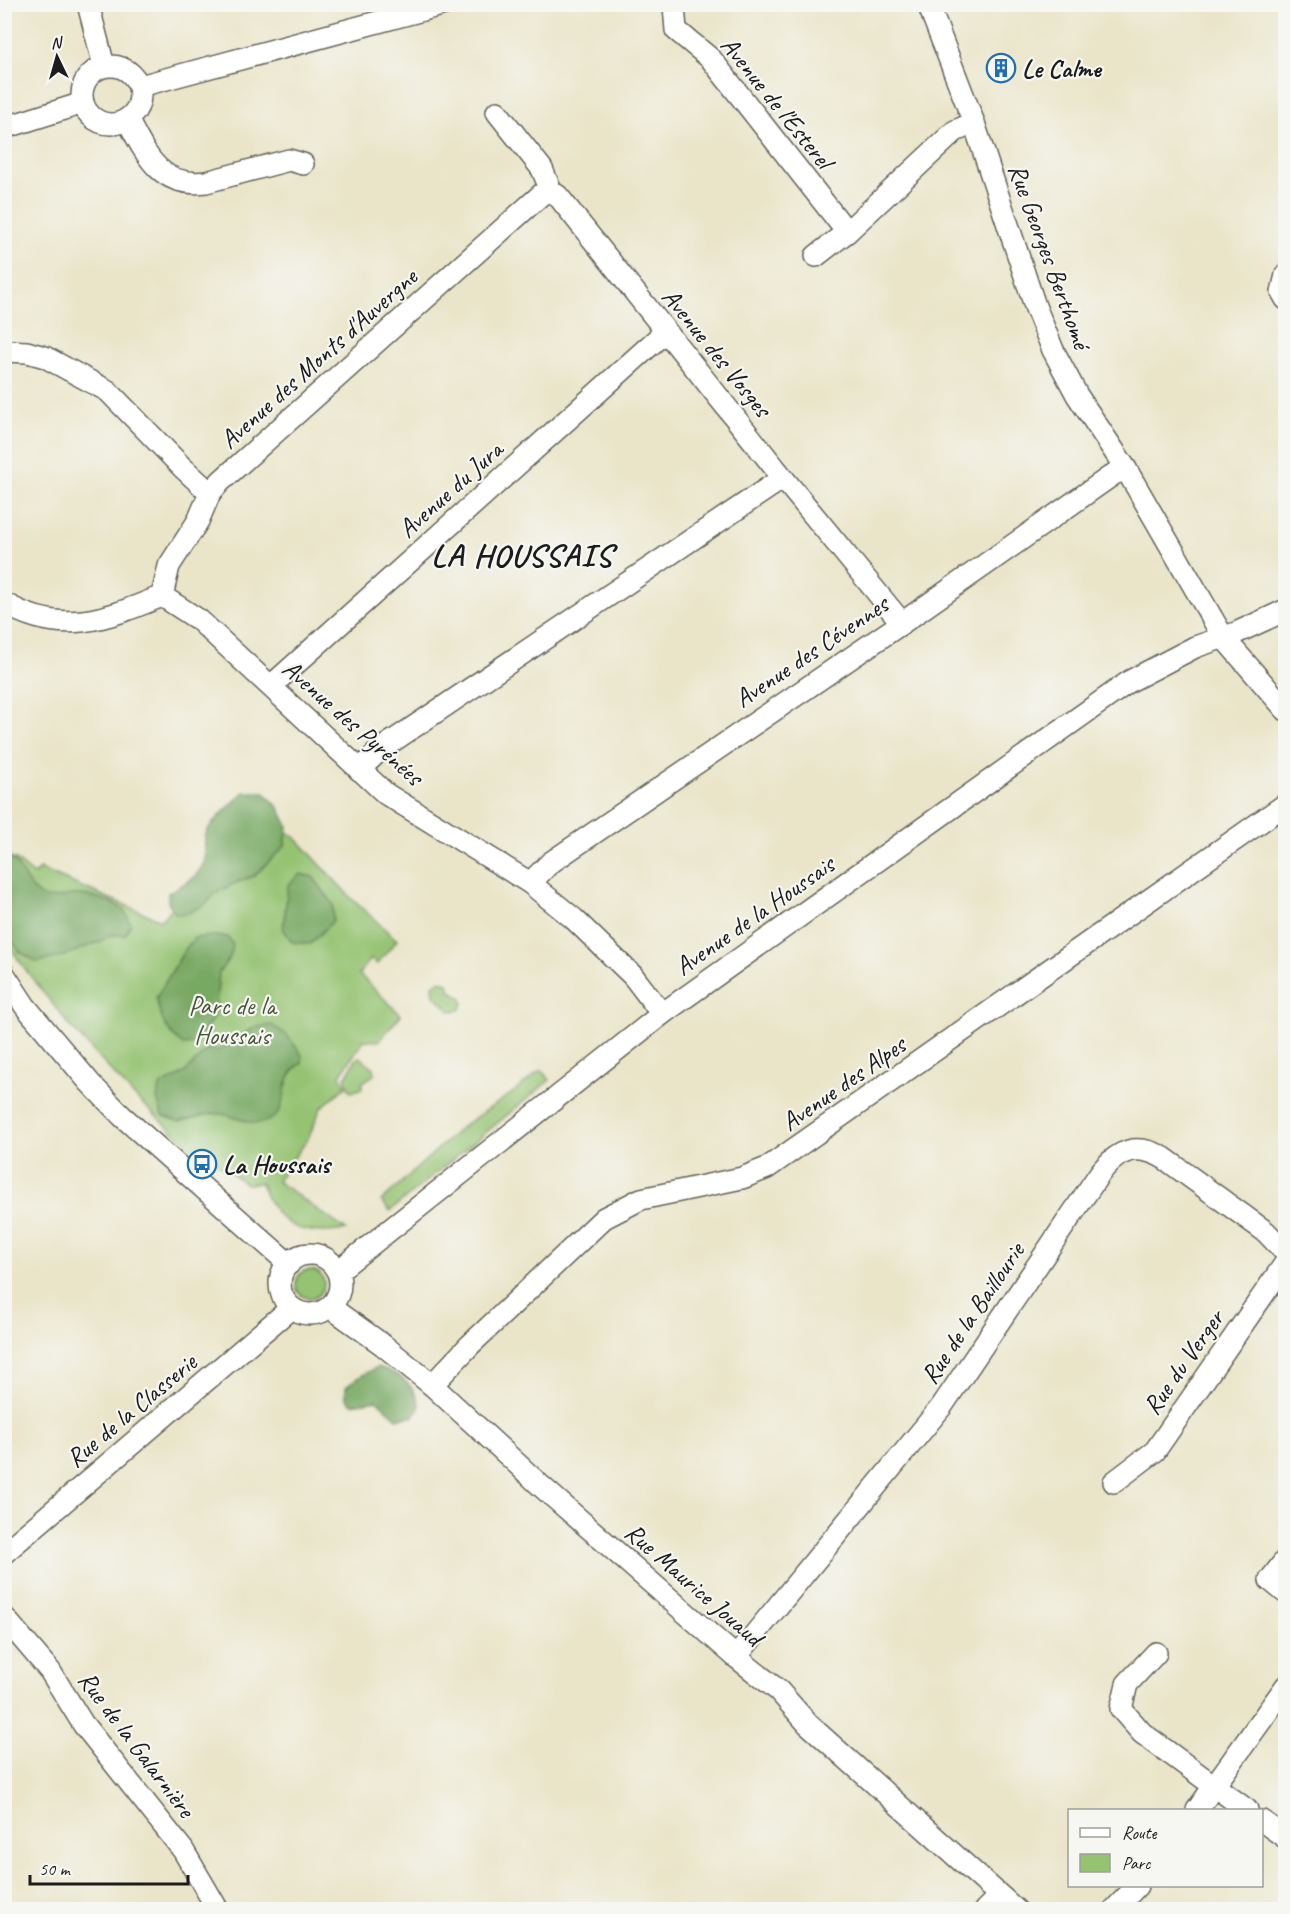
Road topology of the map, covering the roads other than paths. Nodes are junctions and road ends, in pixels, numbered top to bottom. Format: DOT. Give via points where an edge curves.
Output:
graph roads {
  1 [pos="88,4"];
  2 [pos="446,4"];
  3 [pos="928,4"];
  4 [pos="674,6"];
  5 [pos="104,66"];
  6 [pos="140,86"];
  7 [pos="83,103"];
  8 [pos="497,112"];
  9 [pos="128,119"];
  10 [pos="974,123"];
  11 [pos="4,128"];
  12 [pos="303,164"];
  13 [pos="550,192"];
  14 [pos="847,232"];
  15 [pos="816,256"];
  16 [pos="1286,275"];
  17 [pos="1286,299"];
  18 [pos="666,331"];
  19 [pos="4,351"];
  20 [pos="1126,469"];
  21 [pos="783,478"];
  22 [pos="210,492"];
  23 [pos="162,596"];
  24 [pos="4,603"];
  25 [pos="1286,610"];
  26 [pos="902,623"];
  27 [pos="1223,636"];
  28 [pos="271,687"];
  29 [pos="1286,710"];
  30 [pos="359,770"];
  31 [pos="1286,804"];
  32 [pos="530,883"];
  33 [pos="4,974"];
  34 [pos="662,1014"];
  35 [pos="1286,1253"];
  36 [pos="1286,1263"];
  37 [pos="289,1264"];
  38 [pos="338,1271"];
  39 [pos="330,1307"];
  40 [pos="291,1308"];
  41 [pos="432,1385"];
  42 [pos="1114,1482"];
  43 [pos="4,1553"];
  44 [pos="1286,1559"];
  45 [pos="1286,1593"];
  46 [pos="4,1617"];
  47 [pos="1156,1653"];
  48 [pos="736,1657"];
  49 [pos="1286,1686"];
  50 [pos="1213,1786"];
  51 [pos="1198,1809"];
  52 [pos="1246,1809"];
  53 [pos="1263,1822"];
  54 [pos="1286,1838"];
  55 [pos="1136,1887"];
  56 [pos="992,1903"];
  57 [pos="218,1910"];
  58 [pos="1016,1910"];
  59 [pos="1114,1910"];
  1 -- 5 [label="street"];
  2 -- 6 [label="street"];
  3 -- 10 [label="street, Rue Georges Berthomé"];
  4 -- 14 [label="street, Avenue de l'Esterel" via="676,30 711,59"];
  5 -- 6 [label="street" via="126,69"];
  5 -- 7 [label="street" via="85,81"];
  6 -- 9 [label="street" via="141,98"];
  7 -- 9 [label="street" via="90,115 102,123"];
  7 -- 11 [label="street"];
  8 -- 13 [label="street, Avenue des Vosges" via="542,169"];
  9 -- 12 [label="street" via="157,168 179,182 206,182 289,160"];
  10 -- 14 [label="street" via="955,131"];
  10 -- 20 [label="street, Rue Georges Berthomé" via="1053,350"];
  13 -- 18 [label="street, Avenue des Vosges" via="558,196"];
  13 -- 22 [label="street, Avenue des Monts d'Auvergne" via="542,194"];
  14 -- 15 [label="street"];
  16 -- 17 [label="street" via="1282,292"];
  18 -- 21 [label="street, Avenue des Vosges"];
  18 -- 28 [label="street, Avenue du Jura"];
  19 -- 22 [label="street" via="45,357 108,391"];
  20 -- 26 [label="street, Avenue des Cévennes"];
  20 -- 27 [label="street, Rue Georges Berthomé"];
  21 -- 26 [label="street, Avenue des Vosges"];
  21 -- 30 [label="street" via="381,749"];
  22 -- 23 [label="street, Avenue des Monts d'Auvergne" via="198,520 169,566"];
  23 -- 24 [label="street" via="124,612 74,623 34,618"];
  23 -- 28 [label="street, Avenue des Pyrénées" via="199,621"];
  25 -- 27 [label="street, Avenue de la Houssais"];
  26 -- 32 [label="street, Avenue des Cévennes" via="550,863"];
  27 -- 29 [label="street, Rue Georges Berthomé"];
  27 -- 34 [label="street, Avenue de la Houssais" via="1130,681"];
  28 -- 30 [label="street, Avenue des Pyrénées"];
  30 -- 32 [label="street, Avenue des Pyrénées" via="386,794"];
  31 -- 41 [label="street, Avenue des Alpes" via="767,1168 742,1178 641,1199 604,1218"];
  32 -- 34 [label="street, Avenue des Pyrénées" via="633,976"];
  33 -- 37 [label="street" via="38,1022 122,1116"];
  34 -- 38 [label="street, Avenue de la Houssais"];
  35 -- 48 [label="street, Rue de la Baillourie" via="1266,1232 1164,1158 1140,1149 1118,1155 1100,1173 942,1406"];
  36 -- 42 [label="street, Rue du Verger" via="1155,1451"];
  37 -- 38 [label="street" via="299,1256 312,1254 330,1261"];
  37 -- 40 [label="street" via="282,1273 280,1289"];
  38 -- 39 [label="street" via="339,1293"];
  39 -- 40 [label="street" via="308,1314"];
  39 -- 41 [label="street, Rue Maurice Jouaud"];
  40 -- 43 [label="street, Rue de la Classerie"];
  41 -- 48 [label="street, Rue Maurice Jouaud"];
  44 -- 45 [label="street" via="1270,1580"];
  46 -- 57 [label="street, Rue de la Galarnière" via="50,1671 83,1724 183,1850"];
  47 -- 50 [label="street" via="1127,1684 1121,1709 1142,1733"];
  48 -- 56 [label="street, Rue Maurice Jouaud" via="779,1691"];
  49 -- 50 [label="street"];
  50 -- 51 [label="street"];
  50 -- 52 [label="street"];
  53 -- 54 [label="street"];
  55 -- 59 [label="street"];
  56 -- 58 [label="street, Rue Maurice Jouaud"];
}
